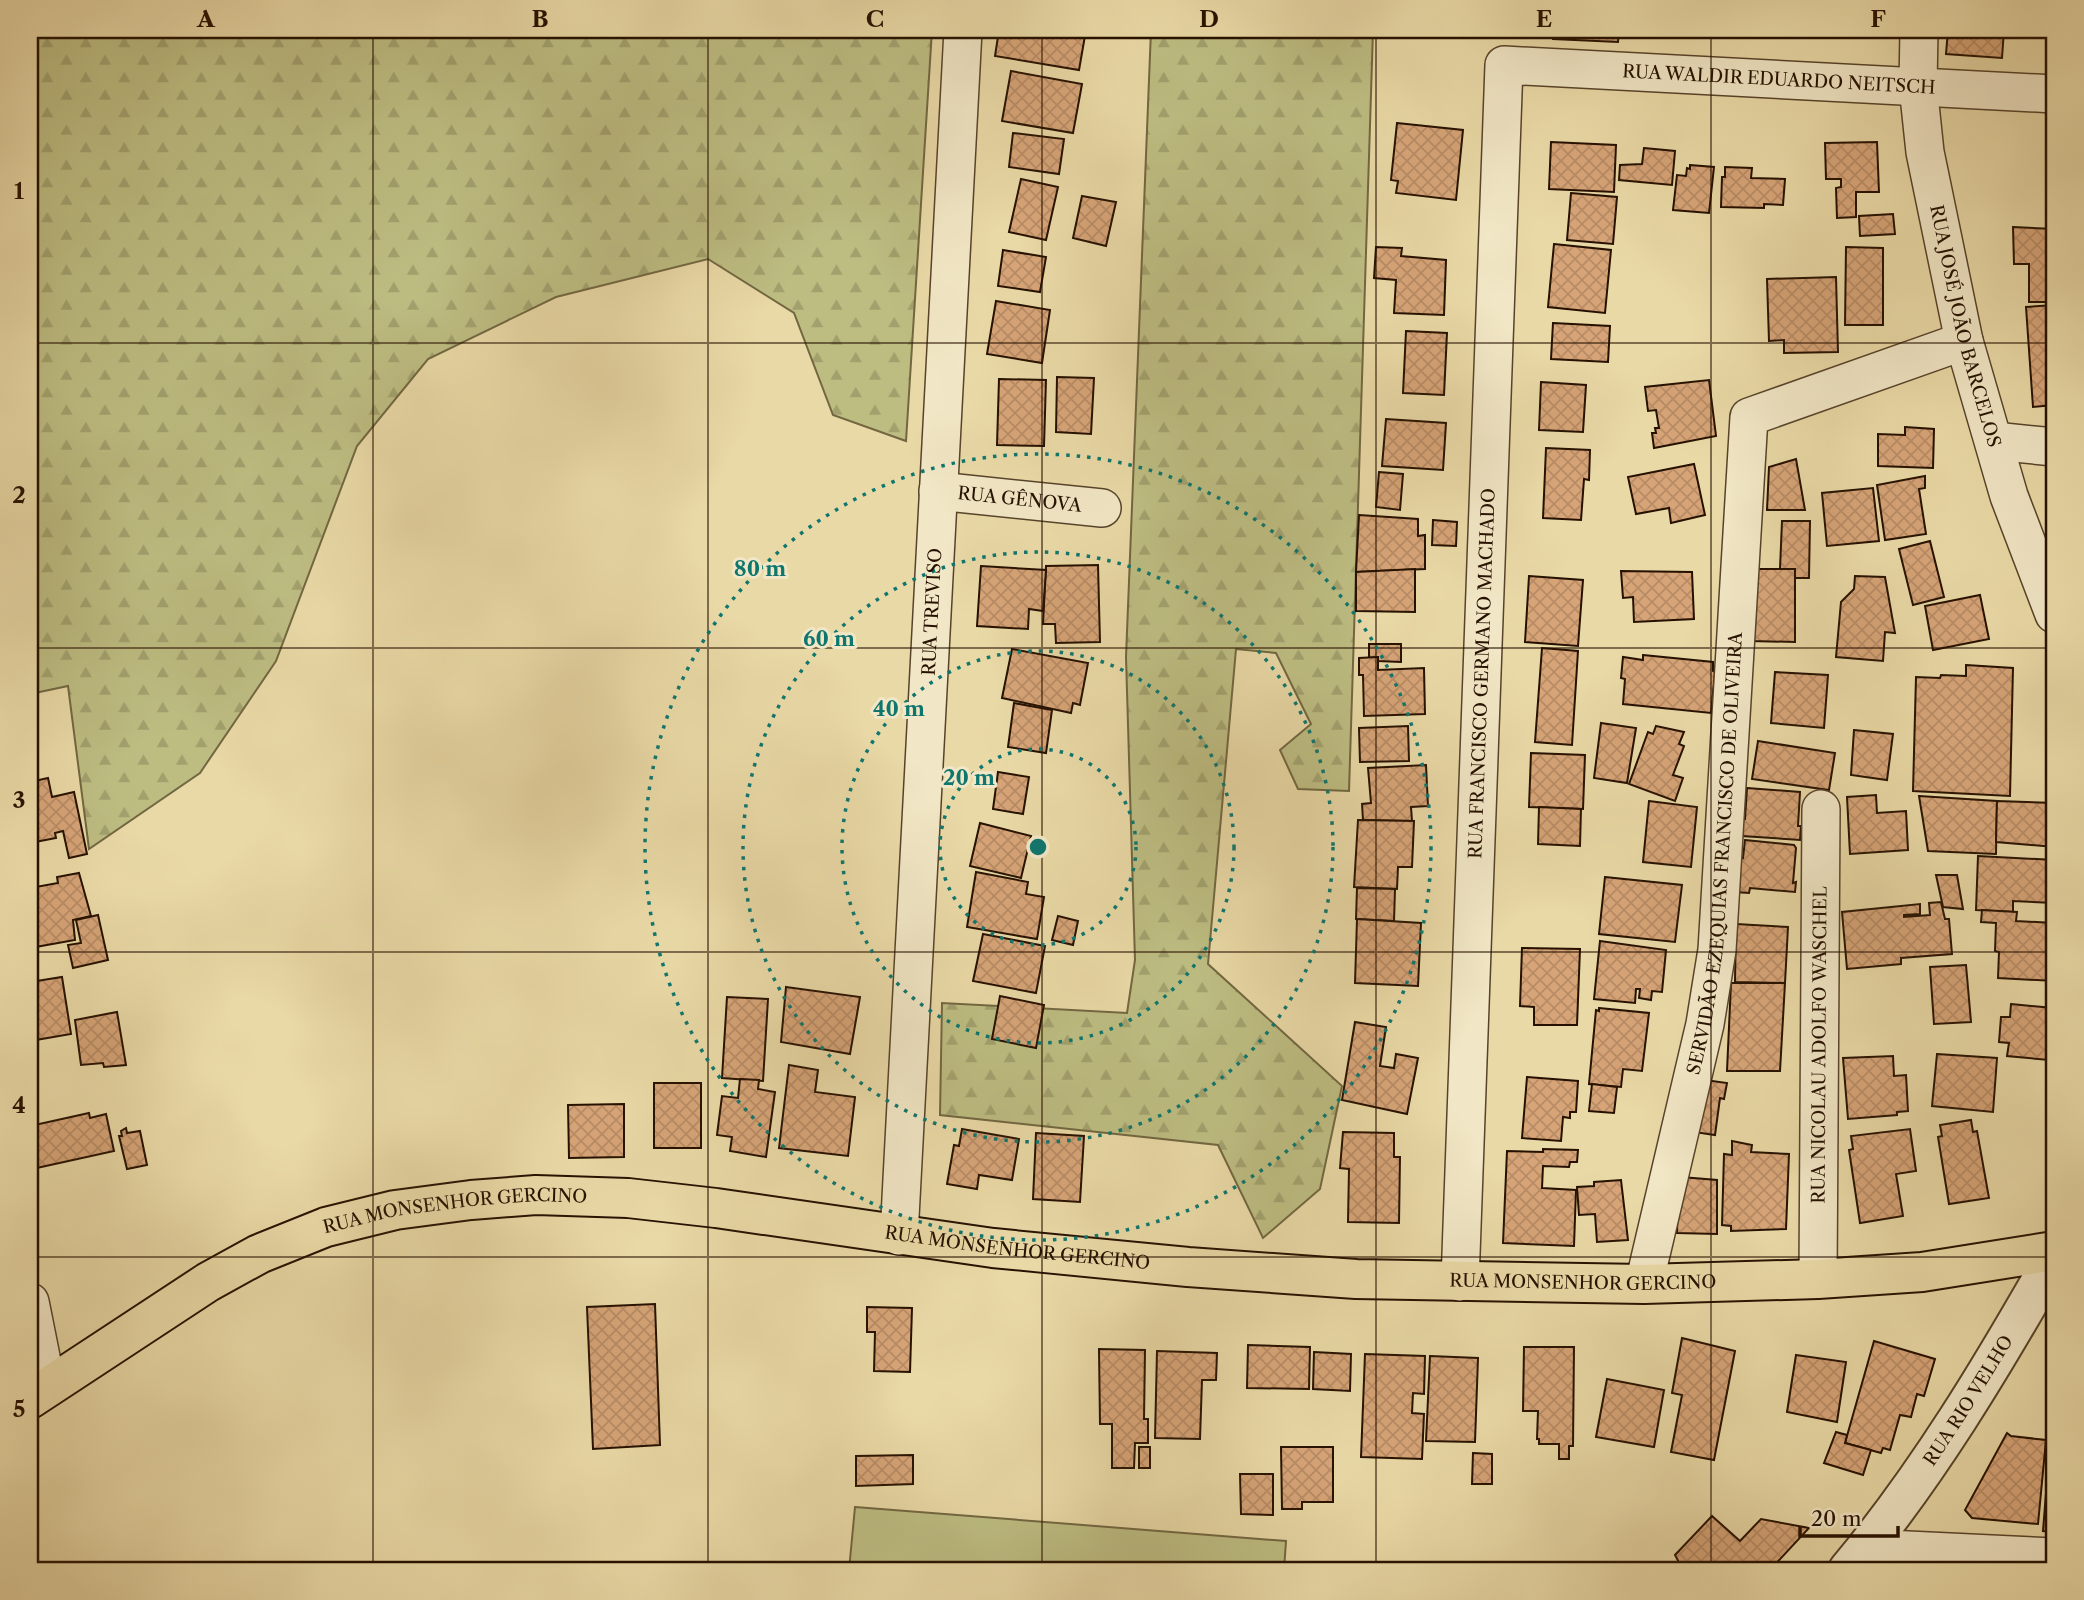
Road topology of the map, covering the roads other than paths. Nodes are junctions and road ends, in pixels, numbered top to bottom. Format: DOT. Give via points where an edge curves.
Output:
graph roads {
  1 [pos="962,30"];
  2 [pos="1919,30"];
  3 [pos="1504,65"];
  4 [pos="1917,86"];
  5 [pos="2054,94"];
  6 [pos="1964,341"];
  7 [pos="1994,441"];
  8 [pos="2054,447"];
  9 [pos="938,491"];
  10 [pos="1102,508"];
  11 [pos="2054,614"];
  12 [pos="1821,809"];
  13 [pos="899,1236"];
  14 [pos="2054,1251"];
  15 [pos="2054,1258"];
  16 [pos="1818,1279"];
  17 [pos="1460,1282"];
  18 [pos="1644,1283"];
  19 [pos="30,1302"];
  20 [pos="38,1393"];
  21 [pos="2054,1557"];
  22 [pos="1861,1563"];
  1 -- 9 [label="street, RUA TREVISO"];
  2 -- 4 [label="street, RUA JOSÉ JOÃO BARCELOS"];
  3 -- 4 [label="street, RUA WALDIR EDUARDO NEITSCH"];
  3 -- 17 [label="street, RUA FRANCISCO GERMANO MACHADO"];
  4 -- 5 [label="street, RUA WALDIR EDUARDO NEITSCH"];
  4 -- 6 [label="street, RUA JOSÉ JOÃO BARCELOS" via="1925,152"];
  6 -- 7 [label="street, RUA JOSÉ JOÃO BARCELOS"];
  6 -- 18 [label="street, SERVIDÃO EZEQUIAS FRANCISCO DE OLIVEIRA" via="1749,417 1717,950"];
  7 -- 8 [label="street"];
  7 -- 11 [label="street, RUA JOSÉ JOÃO BARCELOS" via="2009,496"];
  9 -- 10 [label="street, RUA GÊNOVA"];
  9 -- 13 [label="street, RUA TREVISO"];
  12 -- 16 [label="street, RUA NICOLAU ADOLFO WASCHEL"];
  13 -- 17 [label="main road, RUA MONSENHOR GERCINO" via="1188,1268"];
  13 -- 20 [label="main road, RUA MONSENHOR GERCINO" via="628,1198 536,1195 395,1210 326,1227 259,1254"];
  14 -- 16 [label="main road, RUA MONSENHOR GERCINO" via="1922,1272"];
  15 -- 22 [label="street, RUA RIO VELHO" via="1932,1460"];
  16 -- 18 [label="main road, RUA MONSENHOR GERCINO"];
  17 -- 18 [label="main road, RUA MONSENHOR GERCINO"];
  19 -- 20 [label="street"];
  21 -- 22 [label="street"];
}
